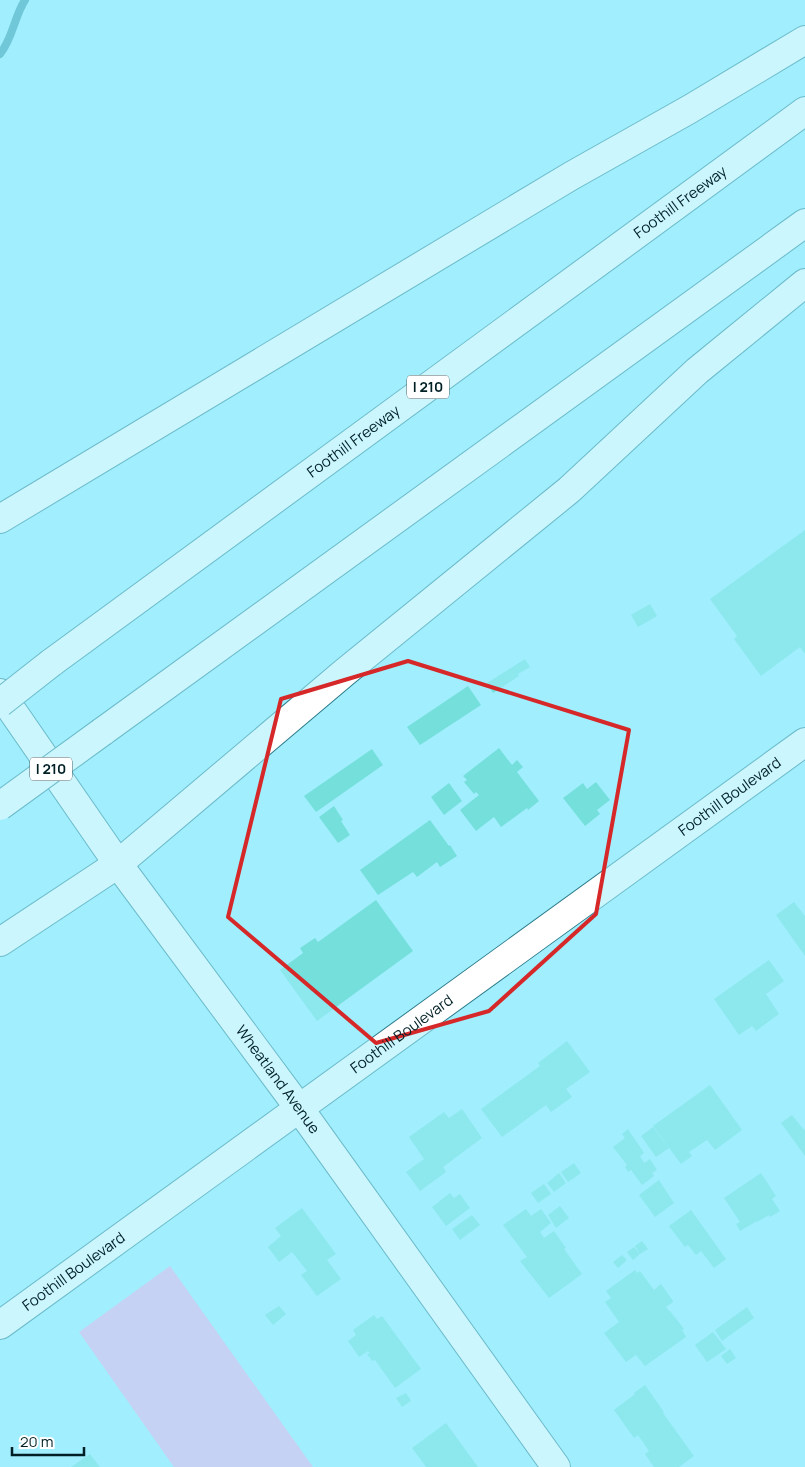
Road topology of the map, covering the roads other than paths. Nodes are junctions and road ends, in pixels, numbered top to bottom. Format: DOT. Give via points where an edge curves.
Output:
graph roads {
  1 [pos="805,40"];
  2 [pos="805,111"];
  3 [pos="805,223"];
  4 [pos="805,283"];
  5 [pos="0,519"];
  6 [pos="0,693"];
  7 [pos="0,703"];
  8 [pos="805,742"];
  9 [pos="0,806"];
  10 [pos="118,864"];
  11 [pos="0,942"];
  12 [pos="299,1108"];
  13 [pos="0,1325"];
  14 [pos="556,1467"];
  1 -- 5 [label="main road" via="563,181"];
  2 -- 7 [label="main road, Foothill Freeway / I 210, bridge"];
  3 -- 9 [label="main road, I 210, bridge"];
  4 -- 10 [label="main road" via="697,371 569,490 345,672"];
  6 -- 10 [label="main road, Wheatland Avenue"];
  8 -- 12 [label="main road, Foothill Boulevard"];
  10 -- 11 [label="main road"];
  10 -- 12 [label="main road, Wheatland Avenue"];
  12 -- 13 [label="main road, Foothill Boulevard"];
  12 -- 14 [label="main road, Wheatland Avenue"];
}
